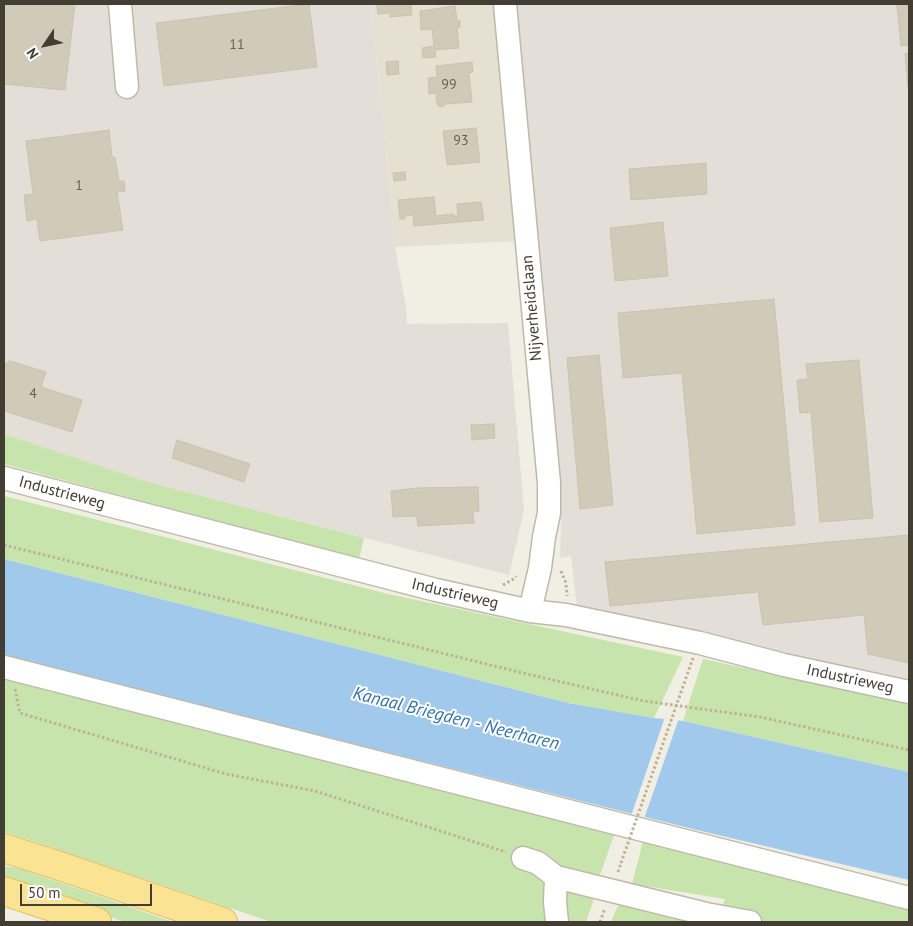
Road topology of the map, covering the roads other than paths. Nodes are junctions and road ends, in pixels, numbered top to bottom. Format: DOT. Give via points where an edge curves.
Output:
graph roads {
  1 [pos="120,4"];
  2 [pos="505,4"];
  3 [pos="127,87"];
  4 [pos="4,478"];
  5 [pos="530,611"];
  6 [pos="7,668"];
  7 [pos="909,692"];
  8 [pos="4,848"];
  9 [pos="523,858"];
  10 [pos="556,877"];
  11 [pos="4,891"];
  12 [pos="909,898"];
  13 [pos="705,918"];
  14 [pos="96,922"];
  15 [pos="223,922"];
  16 [pos="557,922"];
  17 [pos="750,922"];
  1 -- 3 [label="street"];
  2 -- 5 [label="street, Nijverheidslaan" via="548,483 549,513"];
  4 -- 5 [label="street, Industrieweg" via="436,590"];
  5 -- 7 [label="street, Industrieweg" via="572,616 690,641"];
  6 -- 12 [label="street"];
  8 -- 15 [label="main road"];
  9 -- 10 [label="street" via="538,863"];
  10 -- 13 [label="street"];
  10 -- 16 [label="street"];
  11 -- 14 [label="main road"];
  13 -- 17 [label="street"];
}
